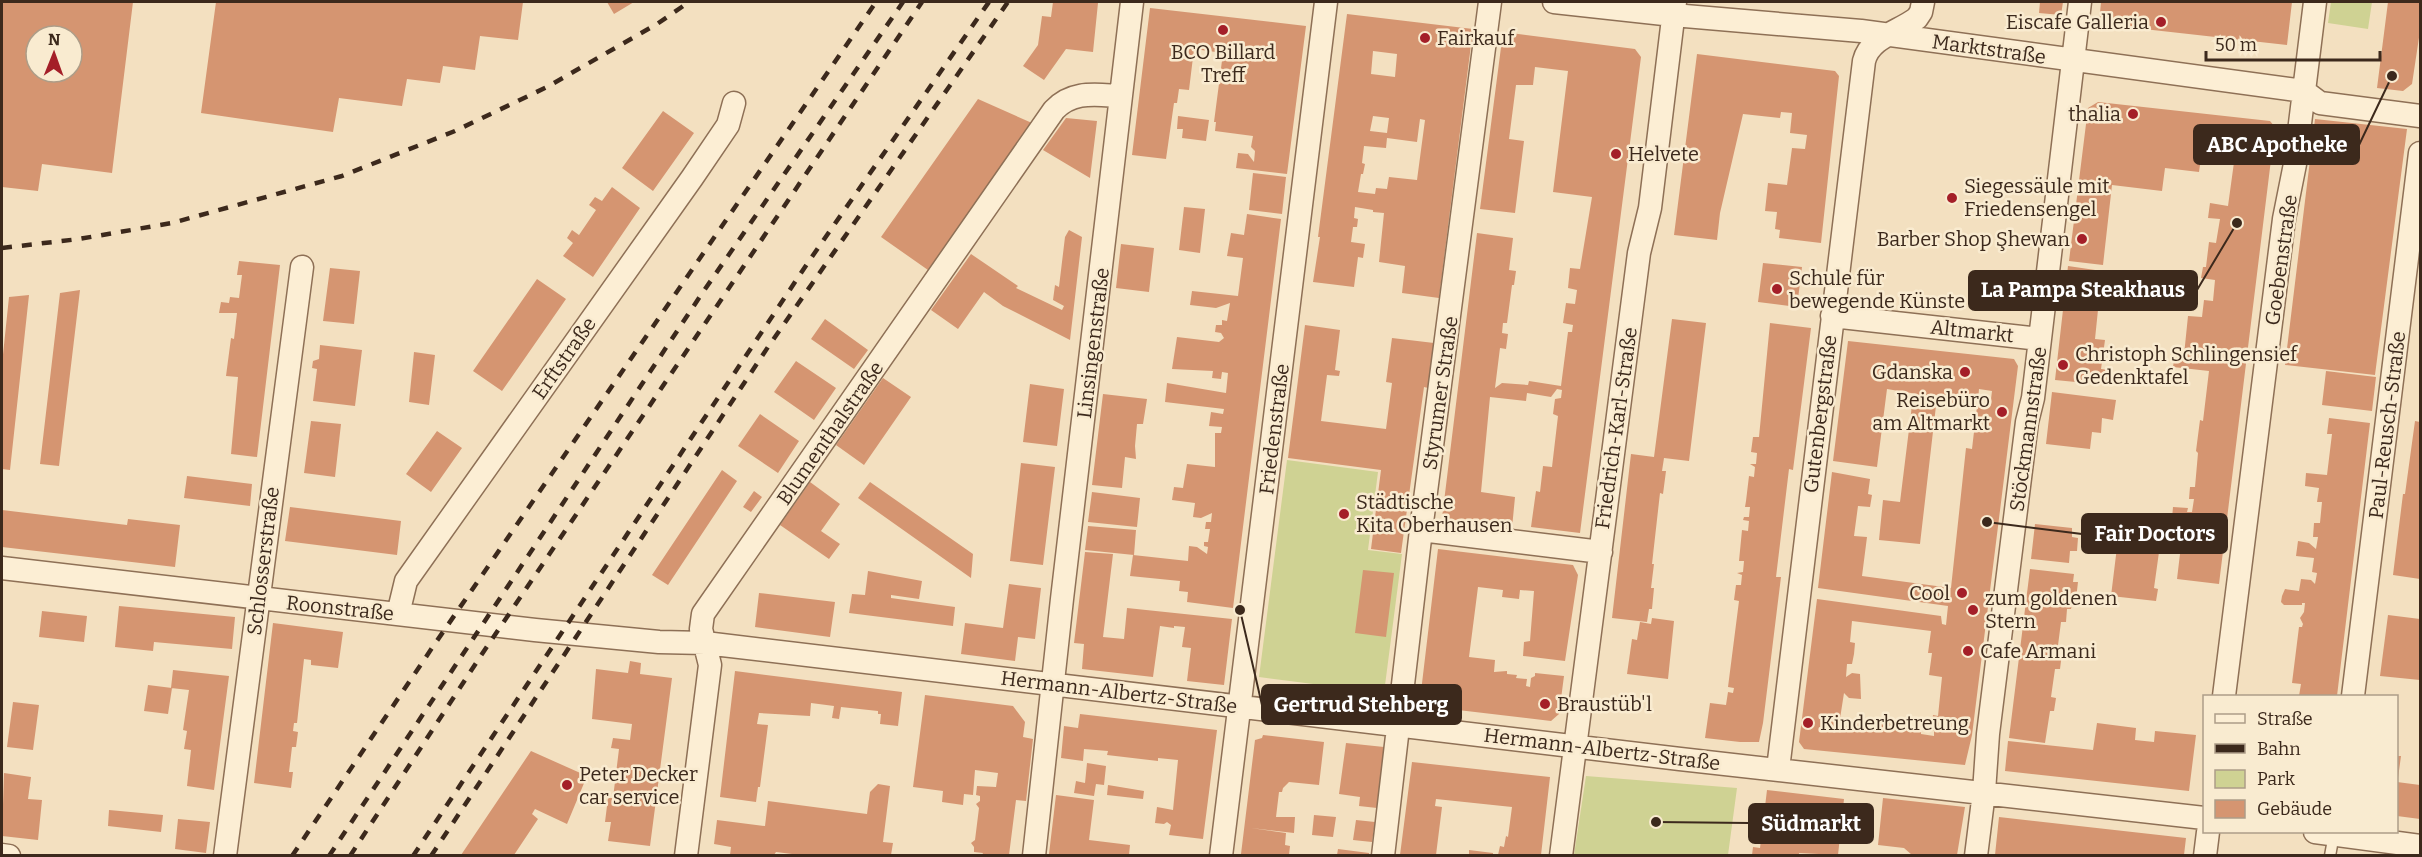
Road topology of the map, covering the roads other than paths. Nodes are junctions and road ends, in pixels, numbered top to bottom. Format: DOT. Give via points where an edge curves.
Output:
graph roads {
  1 [pos="1132,2"];
  2 [pos="1326,2"];
  3 [pos="1490,2"];
  4 [pos="1554,2"];
  5 [pos="1923,2"];
  6 [pos="2080,2"];
  7 [pos="2315,2"];
  8 [pos="1674,8"];
  9 [pos="1889,35"];
  10 [pos="2073,60"];
  11 [pos="2304,91"];
  12 [pos="1121,96"];
  13 [pos="734,103"];
  14 [pos="2421,116"];
  15 [pos="2421,153"];
  16 [pos="302,267"];
  17 [pos="1832,316"];
  18 [pos="2040,339"];
  19 [pos="1421,530"];
  20 [pos="1601,552"];
  21 [pos="2,568"];
  22 [pos="258,599"];
  23 [pos="398,614"];
  24 [pos="535,630"];
  25 [pos="705,643"];
  26 [pos="1054,684"];
  27 [pos="2224,695"];
  28 [pos="2353,695"];
  29 [pos="1240,706"];
  30 [pos="1399,725"];
  31 [pos="1575,746"];
  32 [pos="1778,769"];
  33 [pos="1984,792"];
  34 [pos="2203,818"];
  35 [pos="2208,833"];
  36 [pos="2328,838"];
  37 [pos="2411,849"];
  38 [pos="2,855"];
  39 [pos="9,855"];
  40 [pos="225,855"];
  41 [pos="686,855"];
  42 [pos="1034,855"];
  43 [pos="1221,855"];
  44 [pos="1383,855"];
  45 [pos="1561,855"];
  46 [pos="1976,855"];
  47 [pos="2205,855"];
  1 -- 12 [label="street, Linsingenstraße"];
  2 -- 29 [label="street, Friedenstraße"];
  3 -- 19 [label="street, Styrumer Straße"];
  4 -- 8 [label="street, Marktstraße"];
  5 -- 9 [label="street, Gutenbergstraße" via="1917,18"];
  6 -- 10 [label="street, Stöckmannstraße"];
  7 -- 11 [label="street, Goebenstraße"];
  8 -- 9 [label="street, Marktstraße"];
  8 -- 20 [label="street, Friedrich-Karl-Straße"];
  9 -- 10 [label="street, Marktstraße"];
  9 -- 17 [label="street, Gutenbergstraße" via="1869,48 1864,61"];
  10 -- 11 [label="street, Marktstraße"];
  10 -- 18 [label="street, Stöckmannstraße"];
  11 -- 14 [label="street, Marktstraße" via="2320,103"];
  11 -- 27 [label="street, Goebenstraße" via="2284,219"];
  12 -- 25 [label="street, Blumenthalstraße" via="1081,94 1054,110 704,614 701,629"];
  12 -- 26 [label="street, Linsingenstraße"];
  13 -- 23 [label="street, Erftstraße" via="728,125 692,178 406,581"];
  15 -- 28 [label="street, Paul-Reusch-Straße"];
  16 -- 22 [label="street, Schlosserstraße"];
  17 -- 18 [label="street, Altmarkt"];
  17 -- 32 [label="street, Gutenbergstraße"];
  18 -- 33 [label="street, Stöckmannstraße" via="1988,734"];
  19 -- 20 [label="street"];
  19 -- 30 [label="street, Styrumer Straße"];
  20 -- 31 [label="street, Friedrich-Karl-Straße"];
  21 -- 22 [label="street, Roonstraße"];
  22 -- 23 [label="street, Roonstraße"];
  22 -- 40 [label="street, Schlosserstraße"];
  23 -- 24 [label="street, Roonstraße"];
  24 -- 25 [label="street, Hermann-Albertz-Straße"];
  25 -- 26 [label="street, Hermann-Albertz-Straße"];
  25 -- 41 [label="street, Blumenthalstraße" via="710,665"];
  26 -- 29 [label="street, Hermann-Albertz-Straße"];
  26 -- 42 [label="street, Linsingenstraße"];
  29 -- 30 [label="street, Hermann-Albertz-Straße"];
  29 -- 43 [label="street, Friedenstraße"];
  30 -- 31 [label="street, Hermann-Albertz-Straße"];
  30 -- 44 [label="street, Styrumer Straße"];
  31 -- 32 [label="street, Hermann-Albertz-Straße"];
  31 -- 45 [label="street, Friedrich-Karl-Straße"];
  32 -- 33 [label="street, Hermann-Albertz-Straße"];
  33 -- 34 [label="street, Hermann-Albertz-Straße"];
  33 -- 46 [label="street, Stöckmannstraße"];
  35 -- 47 [label="street"];
  36 -- 37 [label="street"];
  38 -- 39 [label="street"];
}
